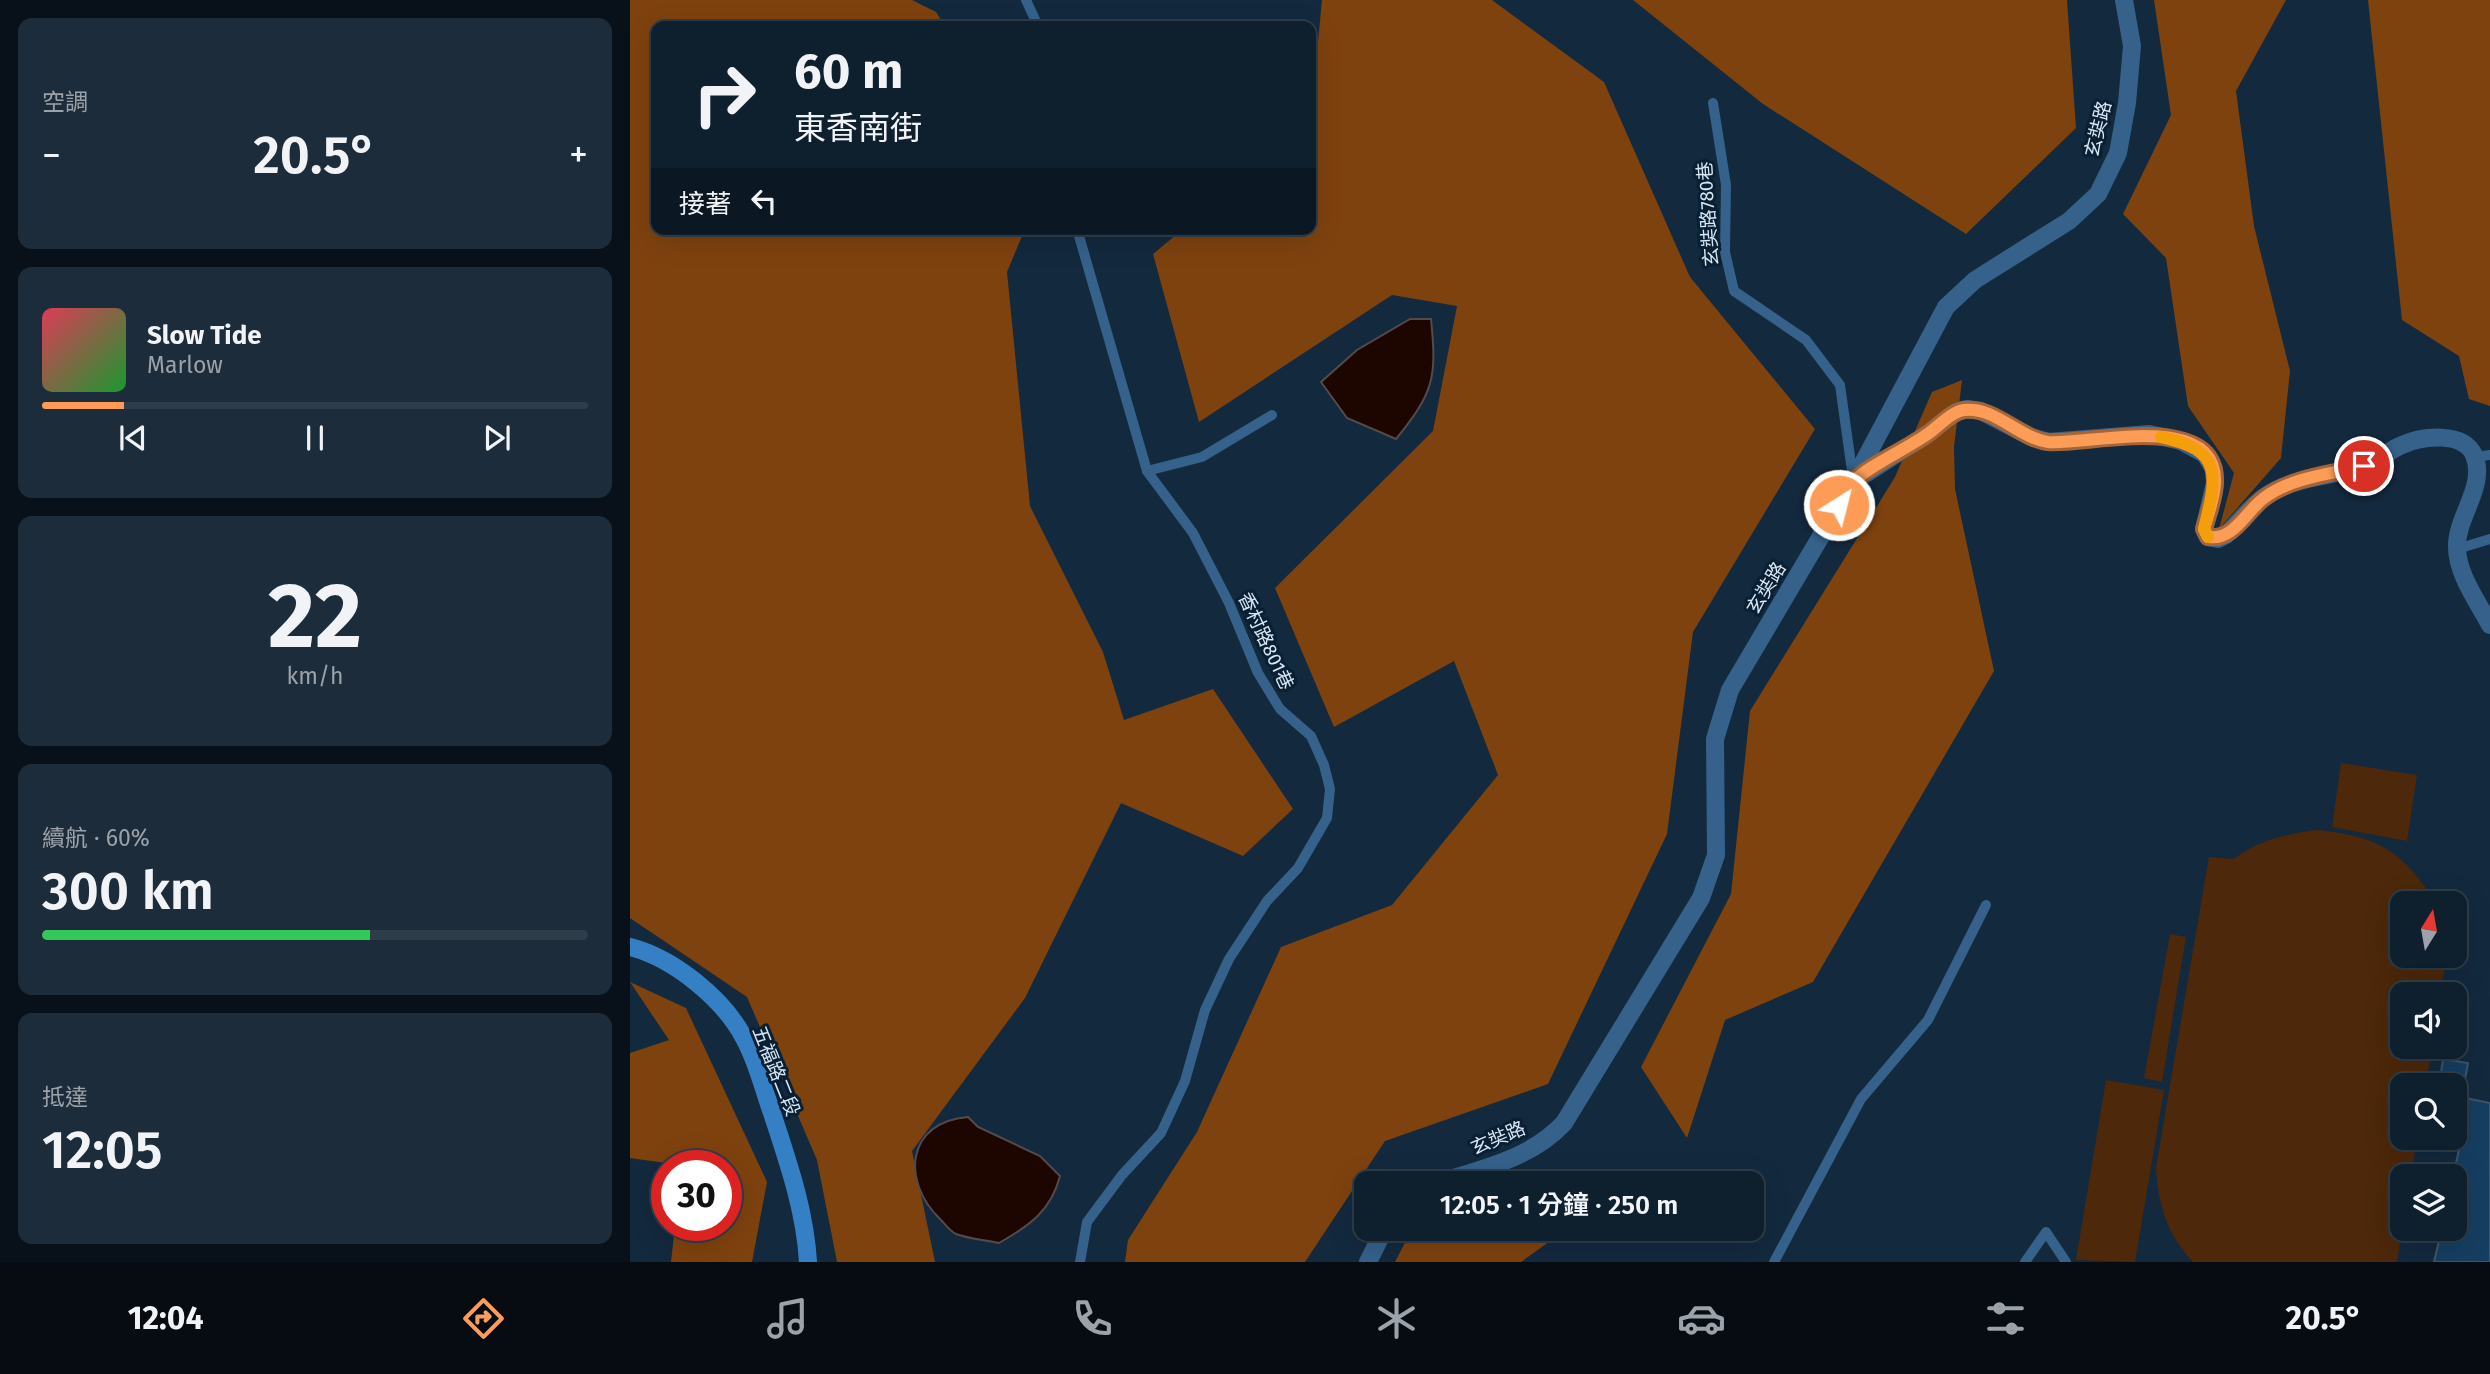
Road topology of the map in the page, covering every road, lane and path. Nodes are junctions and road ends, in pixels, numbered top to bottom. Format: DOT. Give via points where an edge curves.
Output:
graph roads {
  1 [pos="1026,0"];
  2 [pos="2124,0"];
  3 [pos="1036,21"];
  4 [pos="1713,103"];
  5 [pos="1079,235"];
  6 [pos="1272,415"];
  7 [pos="2482,456"];
  8 [pos="1147,471"];
  9 [pos="1853,482"];
  10 [pos="2490,540"];
  11 [pos="2457,549"];
  12 [pos="2490,625"];
  13 [pos="1986,905"];
  14 [pos="630,947"];
  15 [pos="1475,1171"];
  16 [pos="1378,1241"];
  17 [pos="808,1262"];
  18 [pos="1080,1262"];
  19 [pos="1368,1262"];
  20 [pos="1774,1262"];
  21 [pos="2025,1262"];
  22 [pos="2066,1262"];
  1 -- 3 [label="lane"];
  2 -- 9 [label="street, 玄奘路" via="2132,46 2127,103 2118,153 2098,194 2069,221 1975,280 1946,307"];
  4 -- 9 [label="lane, 玄奘路780巷" via="1726,185 1725,252 1734,291 1807,340 1840,385"];
  5 -- 8 [label="lane, 香村路801巷"];
  6 -- 8 [label="lane" via="1202,457"];
  7 -- 9 [label="street" via="2447,437 2402,445 2364,466 2295,481 2264,498 2218,539 2208,537 2204,529 2215,483 2205,454 2181,441 2149,434 2048,442 1967,409"];
  7 -- 11 [label="street"];
  8 -- 18 [label="lane, 香村路801巷" via="1193,533 1263,682 1280,709 1311,736 1330,789 1327,818 1298,868 1267,901 1229,959 1205,1010 1185,1081 1161,1133 1087,1222"];
  9 -- 15 [label="street, 玄奘路" via="1730,690 1715,739 1716,855 1701,898 1563,1123 1549,1139 1515,1158"];
  10 -- 11 [label="lane"];
  11 -- 12 [label="street" via="2462,570"];
  13 -- 20 [label="lane" via="1928,1020 1861,1099"];
  14 -- 17 [label="main road, 五福路二段" via="650,952 684,972 744,1036 793,1178 806,1225"];
  16 -- 19 [label="street"];
  21 -- 22 [label="lane" via="2046,1232"];
}
